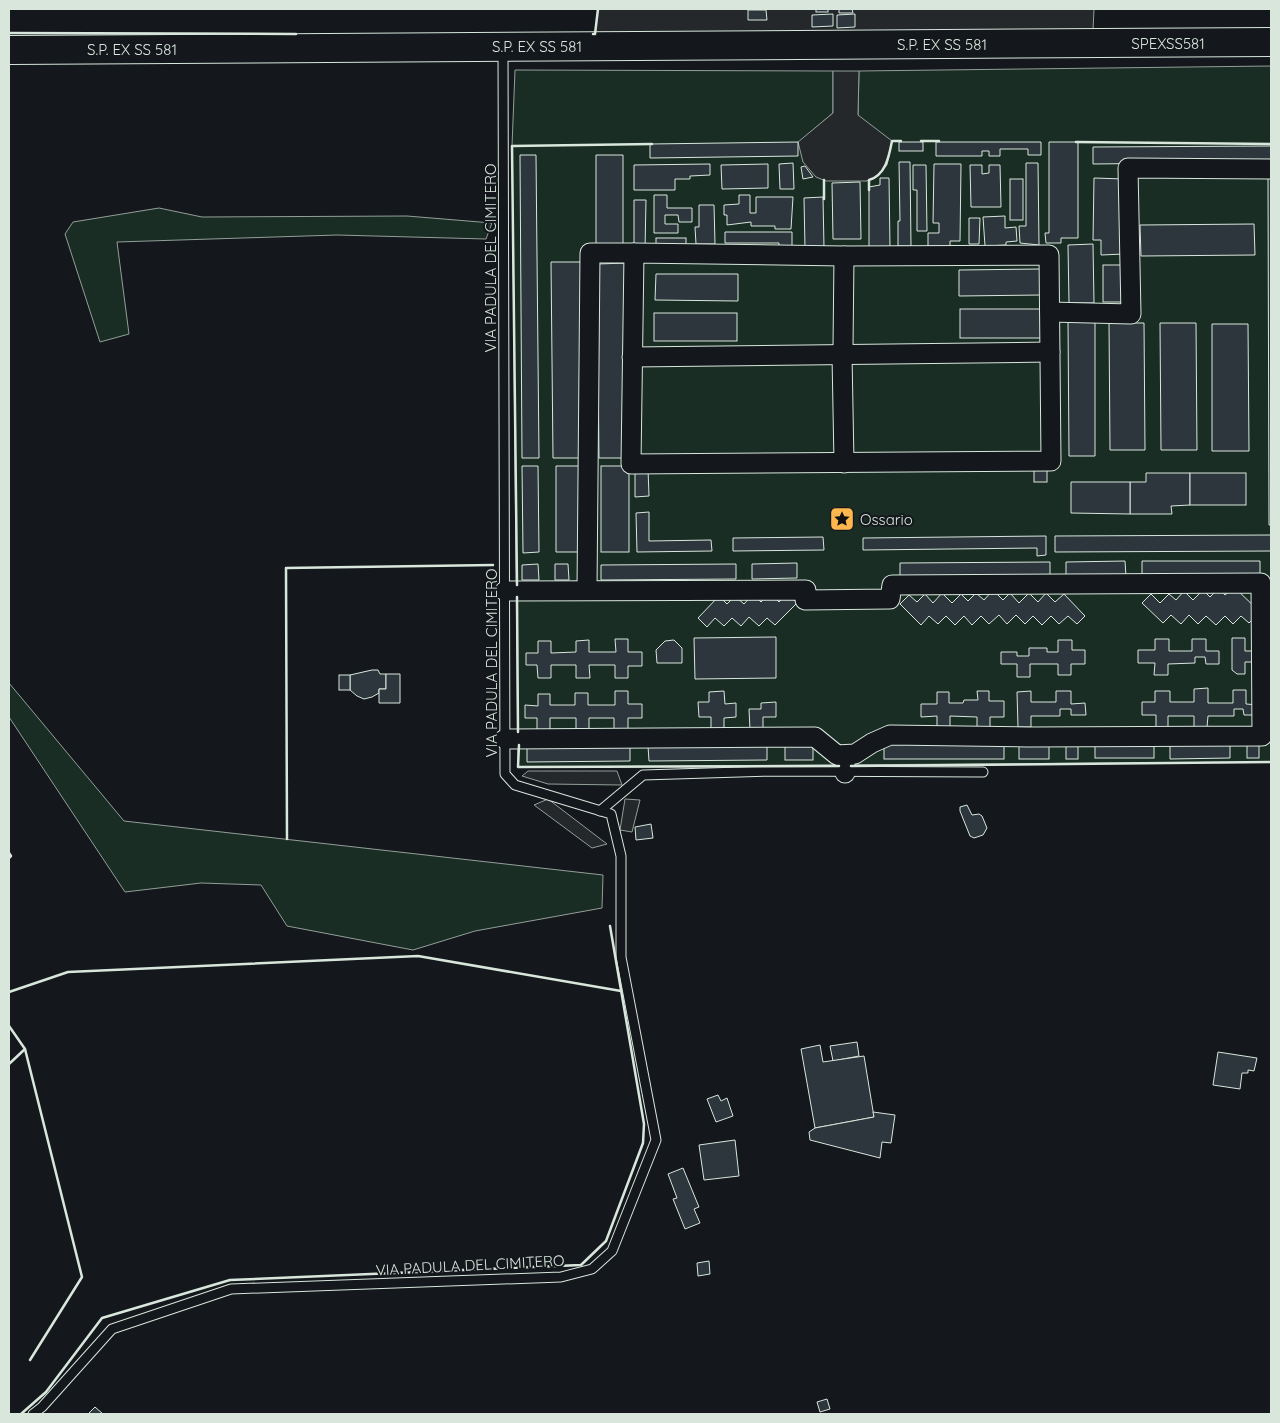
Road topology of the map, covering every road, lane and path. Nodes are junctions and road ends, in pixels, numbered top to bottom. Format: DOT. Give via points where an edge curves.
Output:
graph roads {
  1 [pos="1271,42"];
  2 [pos="1064,43"];
  3 [pos="502,46"];
  4 [pos="9,50"];
  5 [pos="1271,170"];
  6 [pos="634,253"];
  7 [pos="844,256"];
  8 [pos="1050,312"];
  9 [pos="842,351"];
  10 [pos="1050,352"];
  11 [pos="632,357"];
  12 [pos="844,463"];
  13 [pos="587,590"];
  14 [pos="505,591"];
  15 [pos="505,739"];
  16 [pos="845,764"];
  17 [pos="983,772"];
  18 [pos="600,811"];
  19 [pos="33,1414"];
  1 -- 2 [label="main road, SPEXSS581"];
  2 -- 3 [label="main road, S.P. EX SS 581"];
  3 -- 4 [label="main road, S.P. EX SS 581"];
  3 -- 14 [label="lane, VIA PADULA DEL CIMITERO"];
  5 -- 8 [label="street" via="1128,168 1131,314"];
  6 -- 7 [label="street"];
  6 -- 11 [label="street"];
  6 -- 13 [label="street" via="590,253"];
  7 -- 8 [label="street" via="1049,255"];
  7 -- 9 [label="street"];
  8 -- 10 [label="street"];
  9 -- 10 [label="street"];
  9 -- 11 [label="street"];
  9 -- 12 [label="street"];
  10 -- 12 [label="street" via="1051,461"];
  11 -- 12 [label="street" via="631,464"];
  13 -- 14 [label="street"];
  13 -- 16 [label="street" via="806,590 806,600 890,599 892,585 1261,583 1262,736 890,735 872,743"];
  14 -- 15 [label="lane, VIA PADULA DEL CIMITERO"];
  15 -- 16 [label="street" via="815,738"];
  15 -- 18 [label="lane, VIA PADULA DEL CIMITERO" via="505,774 515,785"];
  16 -- 17 [label="lane"];
  16 -- 18 [label="lane" via="773,771 643,775"];
  18 -- 19 [label="lane, VIA PADULA DEL CIMITERO" via="611,814 621,856 621,957 656,1140 612,1251 592,1269 561,1277 231,1289 112,1329"];
}
